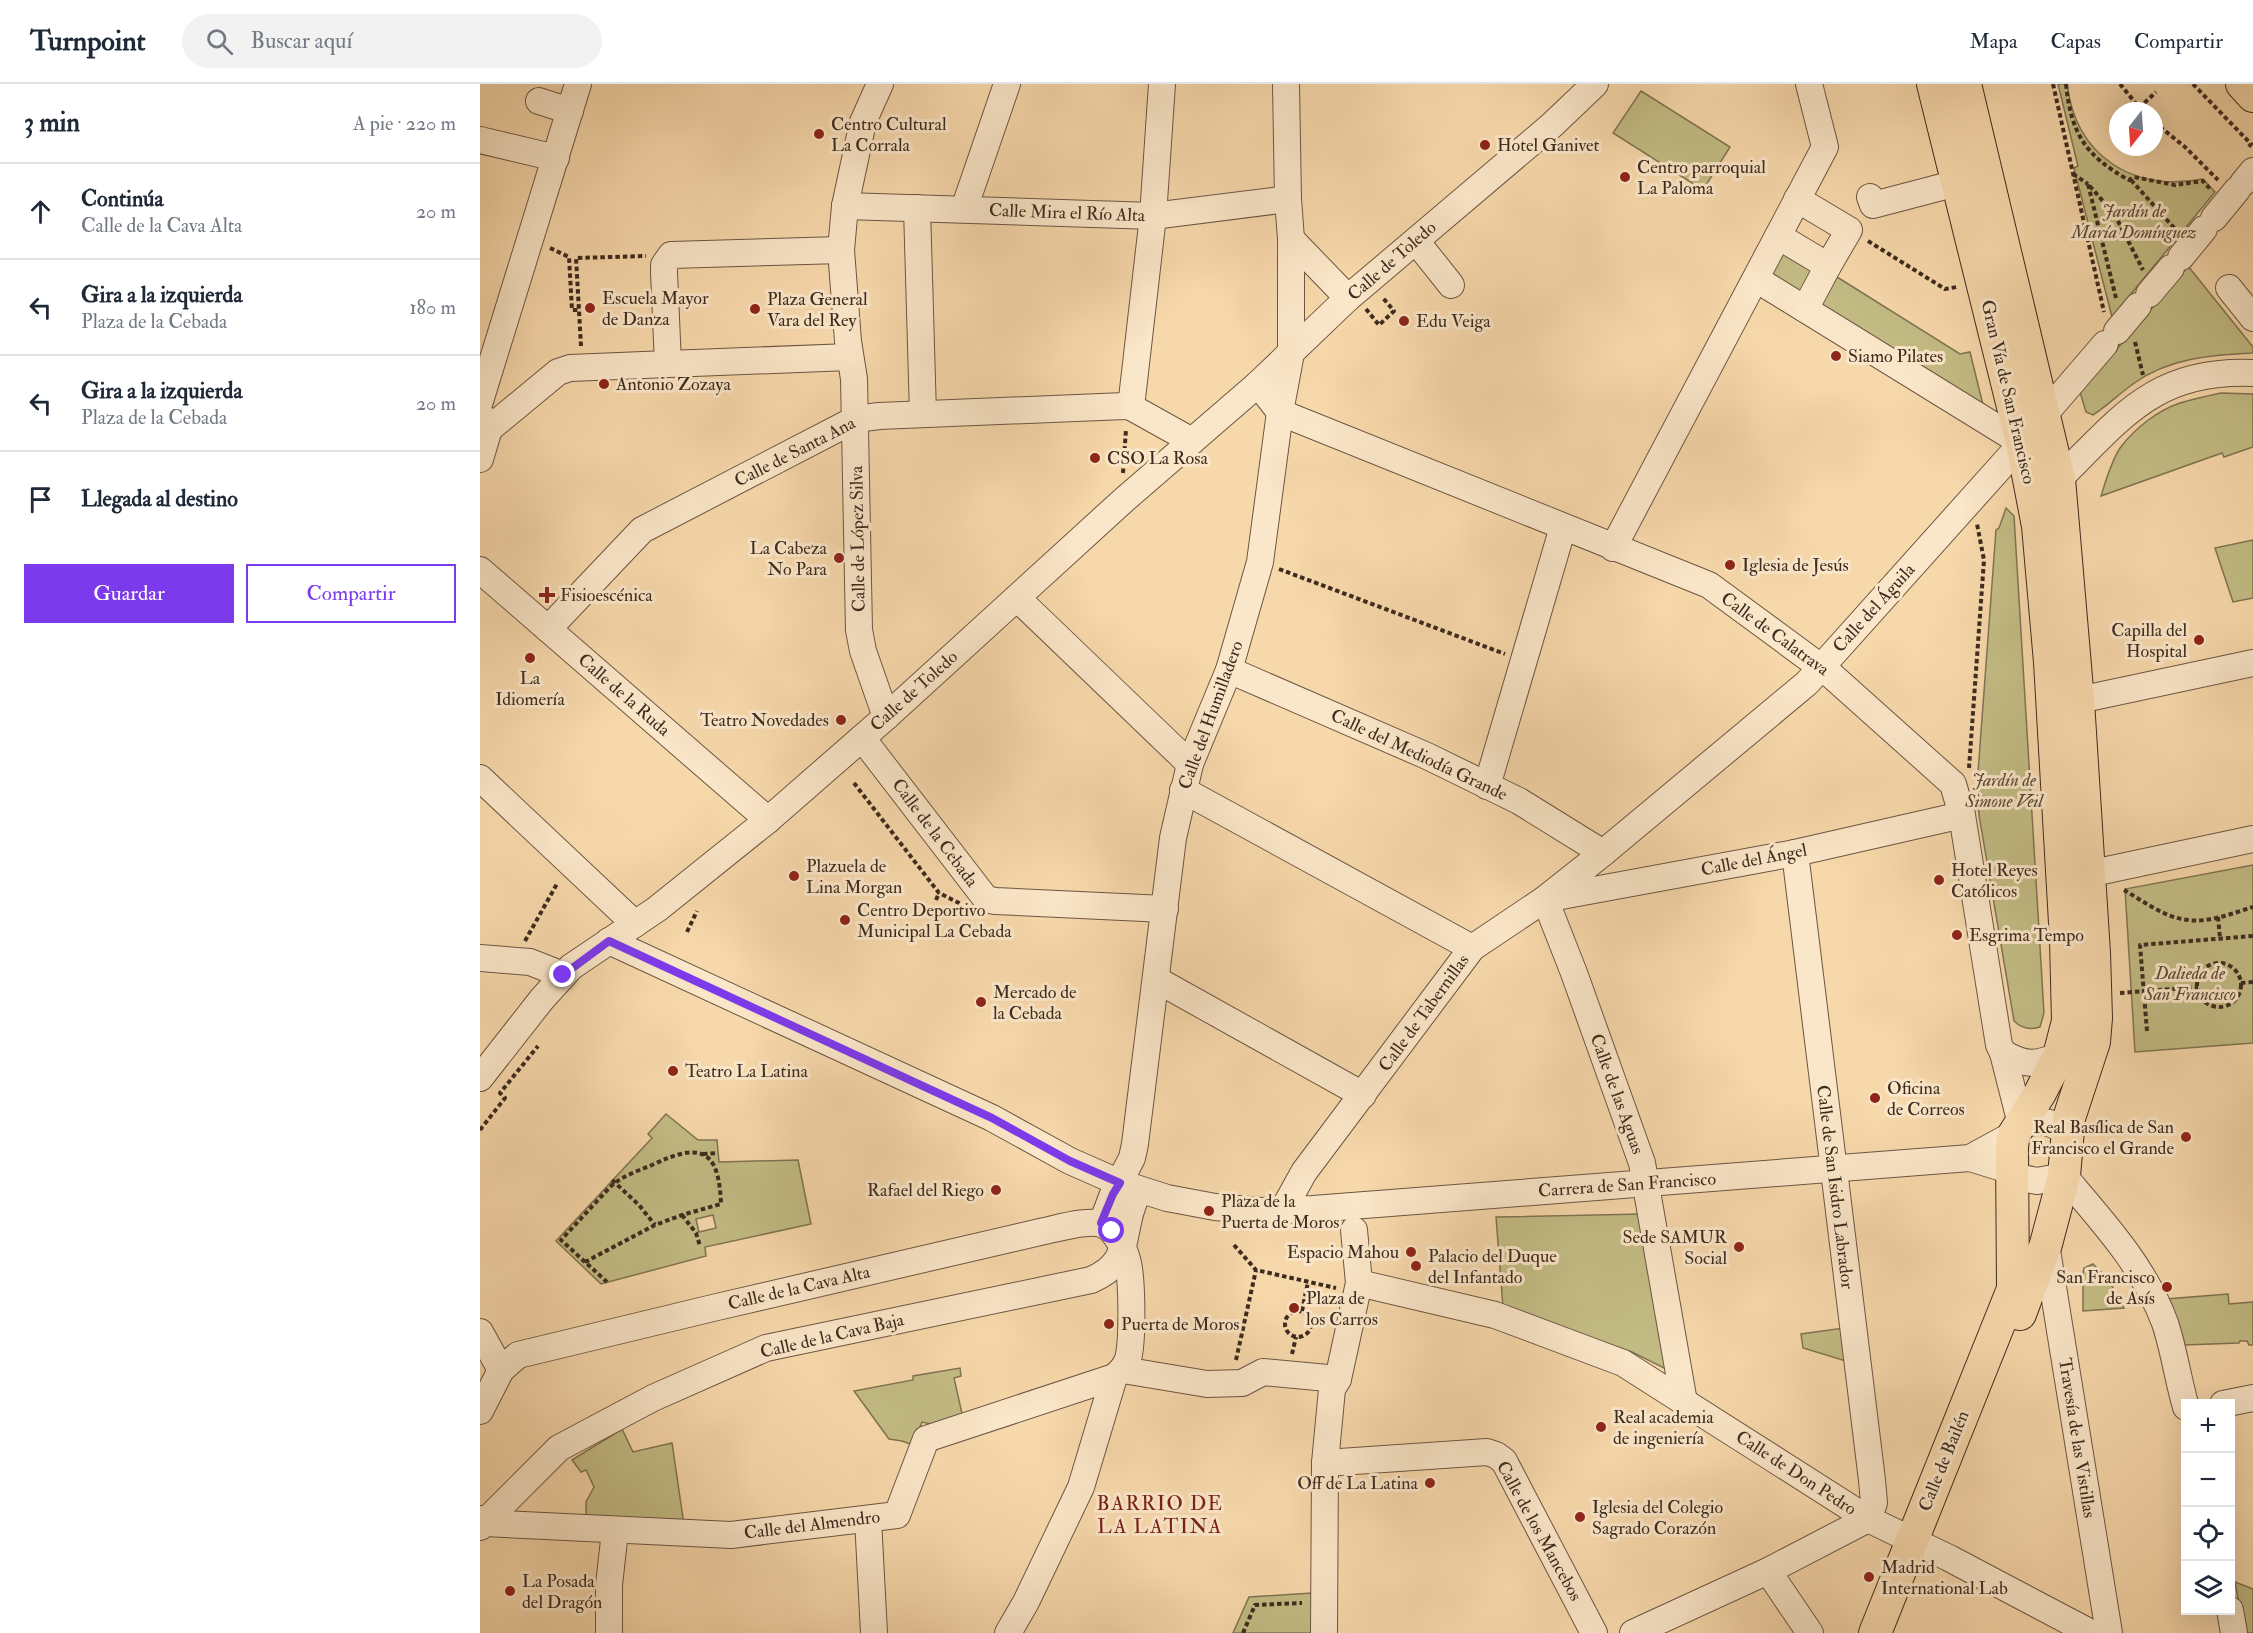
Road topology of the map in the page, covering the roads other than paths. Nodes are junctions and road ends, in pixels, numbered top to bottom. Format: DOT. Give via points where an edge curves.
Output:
graph roads {
  1 [pos="578,84"];
  2 [pos="880,84"];
  3 [pos="1007,84"];
  4 [pos="1162,84"];
  5 [pos="1286,84"];
  6 [pos="1595,84"];
  7 [pos="1809,84"];
  8 [pos="1933,84"];
  9 [pos="1965,84"];
  10 [pos="2242,84"];
  11 [pos="2253,96"];
  12 [pos="539,101"];
  13 [pos="570,111"];
  14 [pos="480,141"];
  15 [pos="556,158"];
  16 [pos="2240,176"];
  17 [pos="1956,183"];
  18 [pos="1870,197"];
  19 [pos="1288,199"];
  20 [pos="1797,199"];
  21 [pos="845,206"];
  22 [pos="917,208"];
  23 [pos="964,209"];
  24 [pos="1153,216"];
  25 [pos="1778,236"];
  26 [pos="1292,239"];
  27 [pos="1416,241"];
  28 [pos="841,250"];
  29 [pos="1828,266"];
  30 [pos="1756,279"];
  31 [pos="1451,285"];
  32 [pos="2229,288"];
  33 [pos="1348,298"];
  34 [pos="1804,309"];
  35 [pos="2253,318"];
  36 [pos="1291,353"];
  37 [pos="850,357"];
  38 [pos="668,364"];
  39 [pos="2253,373"];
  40 [pos="1258,384"];
  41 [pos="480,400"];
  42 [pos="1280,412"];
  43 [pos="1129,413"];
  44 [pos="923,414"];
  45 [pos="2044,415"];
  46 [pos="856,419"];
  47 [pos="484,421"];
  48 [pos="1192,441"];
  49 [pos="2022,443"];
  50 [pos="480,459"];
  51 [pos="2059,479"];
  52 [pos="1563,527"];
  53 [pos="1613,548"];
  54 [pos="480,570"];
  55 [pos="1017,598"];
  56 [pos="548,629"];
  57 [pos="2253,663"];
  58 [pos="1821,668"];
  59 [pos="1230,670"];
  60 [pos="2065,703"];
  61 [pos="886,717"];
  62 [pos="856,743"];
  63 [pos="1190,764"];
  64 [pos="480,778"];
  65 [pos="1487,786"];
  66 [pos="1183,790"];
  67 [pos="1962,814"];
  68 [pos="768,820"];
  69 [pos="2253,838"];
  70 [pos="1603,853"];
  71 [pos="1795,853"];
  72 [pos="2088,874"];
  73 [pos="1545,899"];
  74 [pos="968,905"];
  75 [pos="1165,909"];
  76 [pos="624,932"];
  77 [pos="1472,948"];
  78 [pos="480,958"];
  79 [pos="563,975"];
  80 [pos="1157,980"];
  81 [pos="2003,1053"];
  82 [pos="2059,1056"];
  83 [pos="480,1078"];
  84 [pos="1363,1095"];
  85 [pos="2018,1129"];
  86 [pos="2067,1133"];
  87 [pos="1970,1158"];
  88 [pos="1833,1169"];
  89 [pos="2012,1171"];
  90 [pos="2064,1176"];
  91 [pos="1647,1184"];
  92 [pos="1130,1187"];
  93 [pos="1283,1210"];
  94 [pos="1101,1223"];
  95 [pos="1354,1230"];
  96 [pos="2046,1244"];
  97 [pos="1123,1250"];
  98 [pos="1349,1286"];
  99 [pos="2021,1292"];
  100 [pos="480,1332"];
  101 [pos="501,1370"];
  102 [pos="1118,1373"];
  103 [pos="1335,1384"];
  104 [pos="2253,1398"];
  105 [pos="2184,1399"];
  106 [pos="1684,1402"];
  107 [pos="2235,1402"];
  108 [pos="480,1411"];
  109 [pos="1331,1464"];
  110 [pos="868,1518"];
  111 [pos="1868,1519"];
  112 [pos="481,1523"];
  113 [pos="615,1531"];
  114 [pos="1920,1544"];
  115 [pos="1768,1571"];
  116 [pos="2231,1615"];
  117 [pos="609,1633"];
  118 [pos="874,1633"];
  119 [pos="1008,1633"];
  120 [pos="1324,1633"];
  121 [pos="1594,1633"];
  122 [pos="1633,1633"];
  123 [pos="1810,1633"];
  124 [pos="1875,1633"];
  125 [pos="1895,1633"];
  126 [pos="2091,1633"];
  127 [pos="2109,1633"];
  128 [pos="2234,1633"];
  1 -- 13 [label="street"];
  2 -- 21 [label="street" via="863,122"];
  3 -- 23 [label="street"];
  4 -- 24 [label="street"];
  5 -- 19 [label="street, Calle del Humilladero"];
  6 -- 27 [label="street, Calle de Toledo"];
  7 -- 20 [label="street" via="1825,147"];
  8 -- 17 [label="main road, Gran Vía de San Francisco"];
  9 -- 45 [label="main road, Gran Vía de San Francisco"];
  10 -- 11 [label="main road"];
  12 -- 13 [label="street"];
  13 -- 15 [label="street"];
  14 -- 15 [label="street"];
  15 -- 41 [label="street"];
  16 -- 45 [label="street"];
  17 -- 18 [label="street" via="1873,205"];
  17 -- 49 [label="main road, Gran Vía de San Francisco"];
  19 -- 24 [label="street, Calle Mira el Río Alta"];
  19 -- 26 [label="street, Calle del Humilladero"];
  20 -- 25 [label="street"];
  20 -- 29 [label="street" via="1849,230"];
  21 -- 22 [label="street, Calle Mira el Río Alta"];
  21 -- 28 [label="street"];
  22 -- 23 [label="street, Calle Mira el Río Alta"];
  22 -- 44 [label="street"];
  23 -- 24 [label="street, Calle Mira el Río Alta"];
  24 -- 43 [label="street"];
  25 -- 29 [label="street"];
  25 -- 30 [label="street"];
  26 -- 33 [label="street"];
  26 -- 36 [label="street, Calle del Humilladero"];
  27 -- 31 [label="street"];
  27 -- 33 [label="street, Calle de Toledo"];
  28 -- 37 [label="street"];
  28 -- 38 [label="street" via="671,255 664,265"];
  29 -- 34 [label="street"];
  30 -- 34 [label="street"];
  30 -- 53 [label="street"];
  32 -- 35 [label="street"];
  33 -- 36 [label="street, Calle de Toledo"];
  34 -- 49 [label="street"];
  36 -- 40 [label="street, Calle de Toledo"];
  36 -- 42 [label="street, Calle del Humilladero"];
  37 -- 38 [label="street"];
  37 -- 46 [label="street, Calle de López Silva"];
  38 -- 47 [label="street" via="570,368"];
  39 -- 51 [label="street" via="2198,376 2146,398 2120,417"];
  40 -- 42 [label="street, Calle de Calatrava"];
  40 -- 48 [label="street, Calle de Toledo"];
  42 -- 52 [label="street, Calle de Calatrava"];
  42 -- 59 [label="street, Calle del Humilladero" via="1260,562"];
  43 -- 44 [label="street, Calle de Santa Ana"];
  43 -- 48 [label="street"];
  44 -- 46 [label="street, Calle de Santa Ana"];
  45 -- 51 [label="main road, Gran Vía de San Francisco"];
  46 -- 56 [label="street, Calle de Santa Ana" via="642,530"];
  46 -- 61 [label="street, Calle de López Silva" via="859,630 862,651"];
  47 -- 50 [label="street"];
  48 -- 55 [label="street, Calle de Toledo"];
  49 -- 58 [label="street, Calle del Águila"];
  49 -- 60 [label="main road, Gran Vía de San Francisco"];
  51 -- 60 [label="main road, Gran Vía de San Francisco"];
  52 -- 53 [label="street, Calle de Calatrava"];
  52 -- 65 [label="street"];
  53 -- 58 [label="street, Calle de Calatrava" via="1709,585"];
  54 -- 56 [label="street, Calle de la Ruda"];
  55 -- 61 [label="street, Calle de Toledo"];
  55 -- 63 [label="street"];
  56 -- 68 [label="street, Calle de la Ruda"];
  57 -- 60 [label="street"];
  58 -- 67 [label="street, Calle de Calatrava" via="1953,784"];
  58 -- 70 [label="street, Calle del Águila"];
  59 -- 63 [label="street, Calle del Humilladero"];
  59 -- 65 [label="street, Calle del Mediodía Grande"];
  60 -- 72 [label="main road, Gran Vía de San Francisco"];
  60 -- 82 [label="main road, Gran Vía de San Francisco" via="2068,1021"];
  61 -- 62 [label="street, Calle de Toledo"];
  62 -- 68 [label="street, Calle de Toledo"];
  62 -- 74 [label="street"];
  62 -- 75 [label="street, Calle de la Cebada" via="986,899"];
  63 -- 66 [label="street, Calle del Humilladero"];
  64 -- 76 [label="street"];
  65 -- 70 [label="street, Calle del Mediodía Grande" via="1519,801"];
  66 -- 75 [label="street, Calle del Humilladero"];
  66 -- 77 [label="street"];
  67 -- 71 [label="street, Calle del Ángel"];
  67 -- 81 [label="street, Calle de Calatrava"];
  68 -- 76 [label="street, Calle de Toledo"];
  69 -- 72 [label="street"];
  70 -- 73 [label="street, Calle de Tabernillas"];
  71 -- 73 [label="street, Calle del Ángel"];
  71 -- 88 [label="street, Calle de San Isidro Labrador"];
  72 -- 86 [label="main road, Gran Vía de San Francisco" via="2096,1018 2094,1042"];
  73 -- 77 [label="street, Calle de Tabernillas"];
  73 -- 91 [label="street, Calle de las Aguas"];
  75 -- 80 [label="street, Calle del Humilladero"];
  76 -- 79 [label="street, Calle de Toledo"];
  76 -- 92 [label="street" via="1070,1161"];
  77 -- 84 [label="street, Calle de Tabernillas"];
  78 -- 79 [label="street" via="530,962"];
  79 -- 83 [label="street"];
  80 -- 84 [label="street"];
  80 -- 92 [label="street, Calle del Humilladero"];
  81 -- 82 [label="street" via="2038,1064"];
  81 -- 85 [label="street, Calle de Calatrava"];
  82 -- 85 [label="main road, Gran Vía de San Francisco"];
  84 -- 93 [label="street, Calle de Tabernillas" via="1304,1172"];
  85 -- 86 [label="street" via="2041,1120"];
  85 -- 87 [label="street, Carrera de San Francisco"];
  85 -- 89 [label="main road" via="2010,1157"];
  86 -- 90 [label="main road"];
  87 -- 88 [label="street, Carrera de San Francisco"];
  87 -- 89 [label="street, Carrera de San Francisco"];
  88 -- 91 [label="street, Carrera de San Francisco"];
  88 -- 111 [label="street, Calle de San Isidro Labrador" via="1874,1503"];
  89 -- 90 [label="street" via="2037,1181"];
  89 -- 99 [label="main road"];
  90 -- 96 [label="main road, Calle de Bailén"];
  90 -- 105 [label="street" via="2117,1240 2154,1298 2166,1325"];
  91 -- 93 [label="street, Carrera de San Francisco"];
  91 -- 106 [label="street, Calle de las Aguas"];
  92 -- 93 [label="street" via="1215,1207"];
  92 -- 94 [label="street" via="1113,1194"];
  92 -- 97 [label="street, Calle de la Cava Baja"];
  94 -- 97 [label="street" via="1112,1231"];
  94 -- 101 [label="street, Calle de la Cava Alta" via="1040,1232 518,1355"];
  95 -- 98 [label="street"];
  96 -- 99 [label="main road, Calle de Bailén"];
  96 -- 127 [label="street, Travesía de las Vistillas"];
  97 -- 102 [label="street" via="1130,1275 1130,1348"];
  97 -- 112 [label="street, Calle de la Cava Baja" via="1105,1274 1091,1280 766,1348 653,1398 559,1448"];
  98 -- 103 [label="street"];
  98 -- 106 [label="street, Calle de Don Pedro" via="1495,1315 1623,1364"];
  99 -- 114 [label="main road, Calle de Bailén"];
  100 -- 101 [label="street"];
  101 -- 108 [label="street"];
  102 -- 103 [label="street" via="1207,1384 1242,1383 1263,1372"];
  102 -- 110 [label="street, Calle del Almendro" via="926,1439 897,1515"];
  102 -- 119 [label="street" via="1081,1487"];
  103 -- 109 [label="street"];
  104 -- 107 [label="street"];
  106 -- 111 [label="street, Calle de Don Pedro"];
  109 -- 120 [label="street"];
  109 -- 121 [label="street, Calle de los Mancebos" via="1487,1452 1496,1455 1504,1461"];
  110 -- 113 [label="street, Calle del Almendro" via="731,1535"];
  110 -- 118 [label="street"];
  111 -- 114 [label="street, Calle de Don Pedro"];
  111 -- 115 [label="street"];
  112 -- 113 [label="street, Calle del Almendro"];
  113 -- 117 [label="street"];
  114 -- 124 [label="main road, Calle de Bailén"];
  114 -- 125 [label="main road, Calle de Bailén"];
  114 -- 126 [label="street, Calle de Don Pedro"];
  115 -- 122 [label="street"];
  115 -- 123 [label="street"];
  116 -- 128 [label="street"];
}
